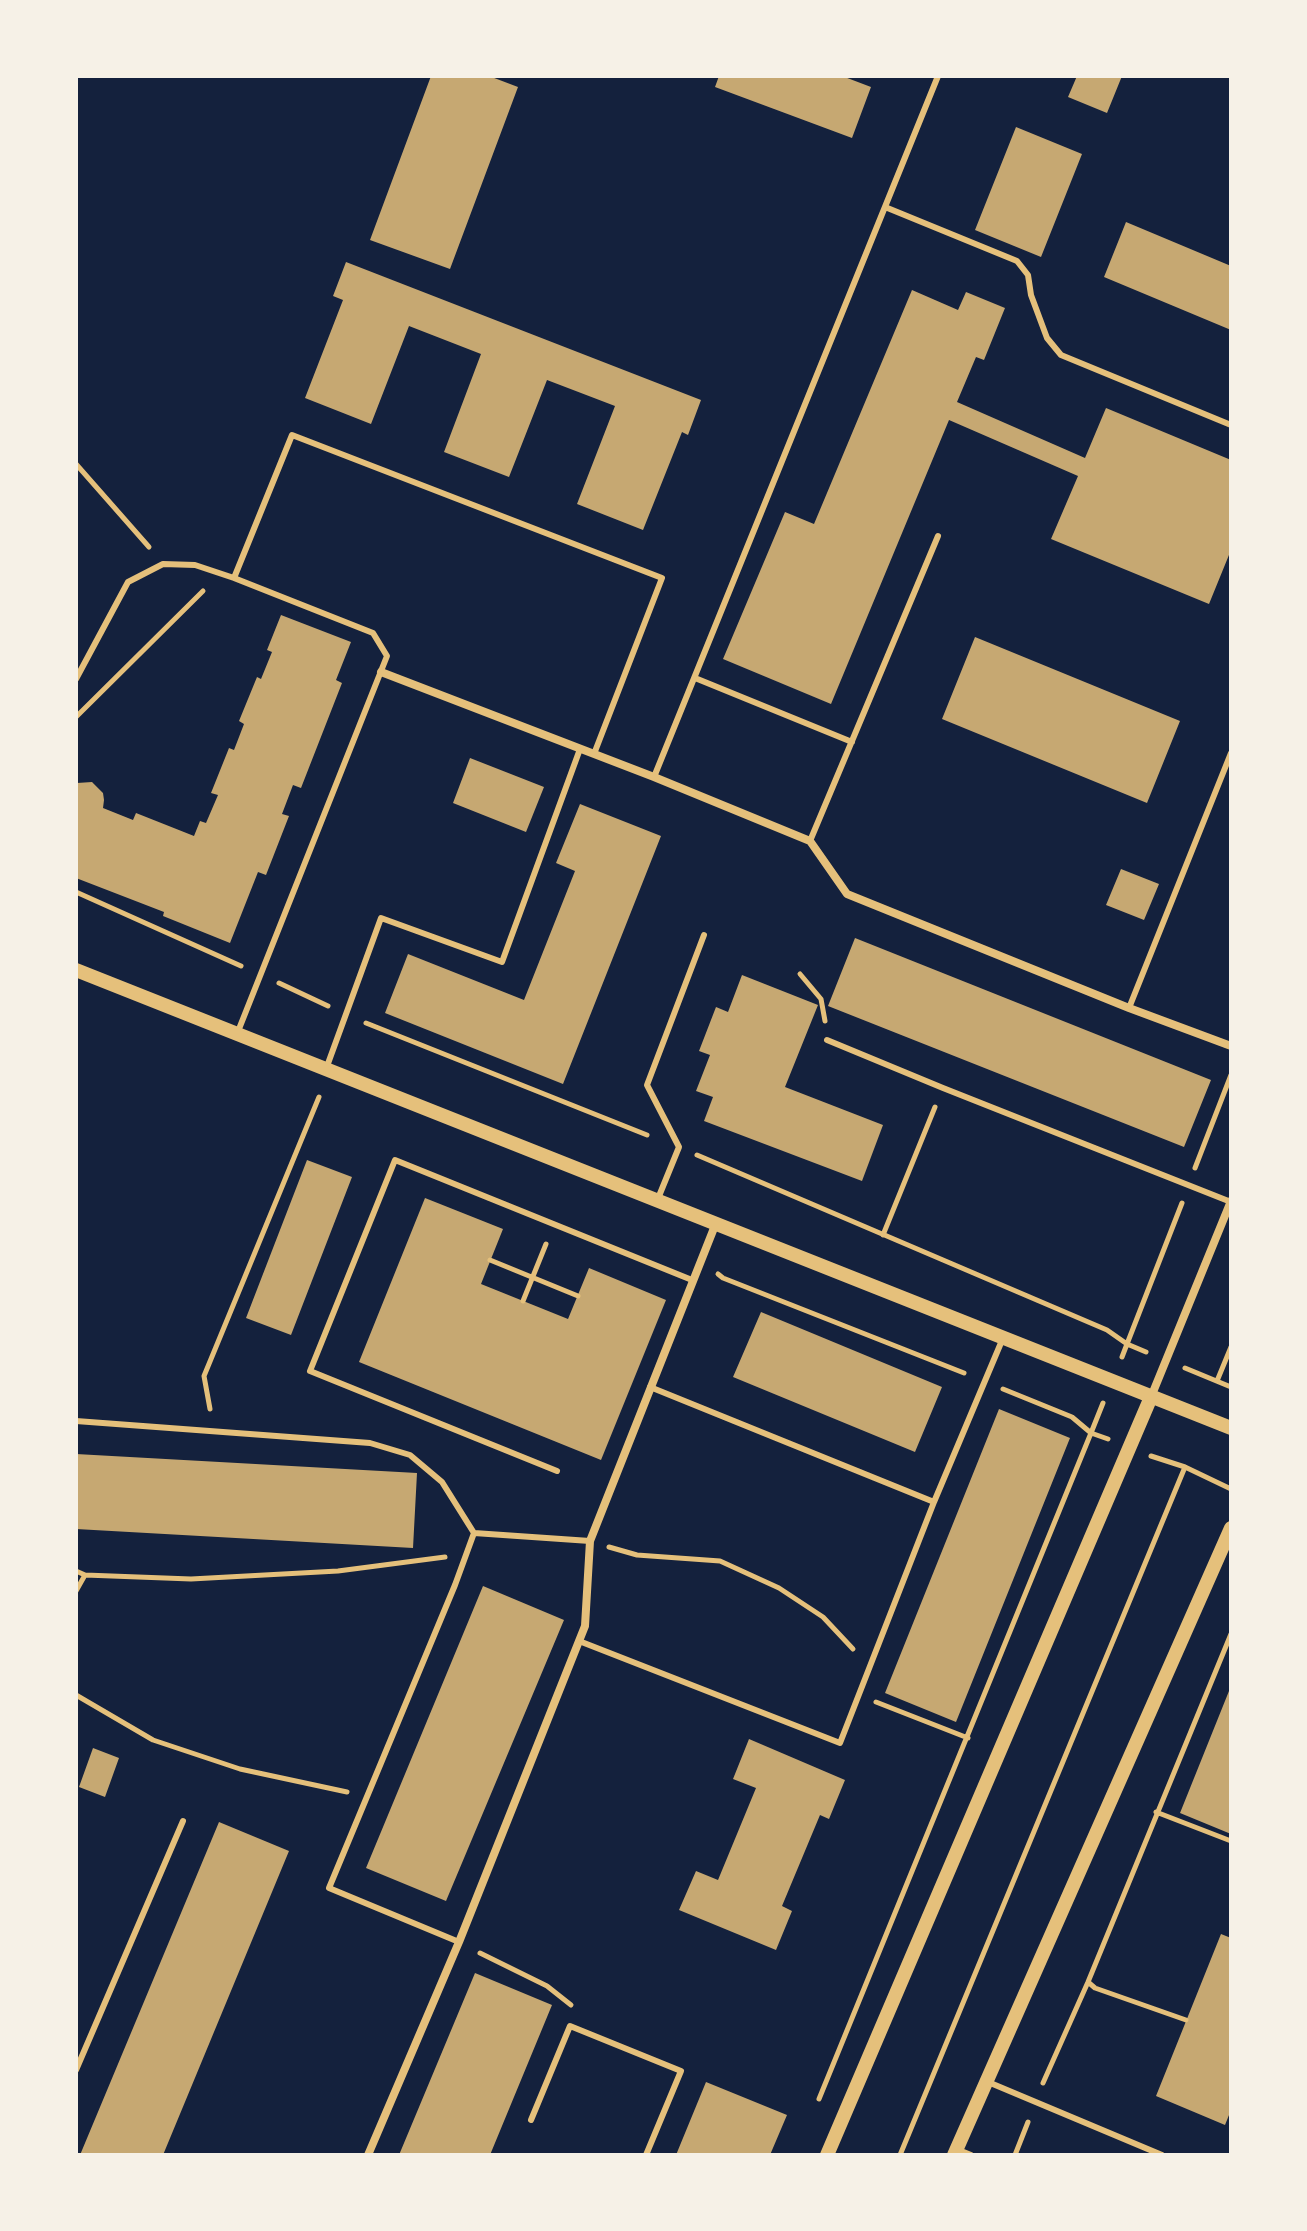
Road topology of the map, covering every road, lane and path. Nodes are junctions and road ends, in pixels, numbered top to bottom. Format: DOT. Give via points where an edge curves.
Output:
graph roads {
  1 [pos="938,76"];
  2 [pos="885,207"];
  3 [pos="1231,425"];
  4 [pos="76,464"];
  5 [pos="938,536"];
  6 [pos="163,564"];
  7 [pos="220,574"];
  8 [pos="234,578"];
  9 [pos="381,672"];
  10 [pos="695,678"];
  11 [pos="76,679"];
  12 [pos="76,717"];
  13 [pos="852,742"];
  14 [pos="580,749"];
  15 [pos="1231,753"];
  16 [pos="594,754"];
  17 [pos="654,777"];
  18 [pos="810,841"];
  19 [pos="76,892"];
  20 [pos="704,935"];
  21 [pos="76,970"];
  22 [pos="800,974"];
  23 [pos="260,975"];
  24 [pos="1129,1008"];
  25 [pos="346,1015"];
  26 [pos="237,1034"];
  27 [pos="827,1040"];
  28 [pos="1231,1046"];
  29 [pos="326,1069"];
  30 [pos="1231,1075"];
  31 [pos="943,1088"];
  32 [pos="319,1097"];
  33 [pos="679,1147"];
  34 [pos="1189,1185"];
  35 [pos="657,1201"];
  36 [pos="1231,1201"];
  37 [pos="716,1223"];
  38 [pos="554,1224"];
  39 [pos="883,1235"];
  40 [pos="700,1259"];
  41 [pos="490,1260"];
  42 [pos="533,1277"];
  43 [pos="692,1280"];
  44 [pos="578,1296"];
  45 [pos="523,1301"];
  46 [pos="1003,1338"];
  47 [pos="1231,1347"];
  48 [pos="985,1381"];
  49 [pos="1217,1381"];
  50 [pos="650,1387"];
  51 [pos="1151,1397"];
  52 [pos="76,1421"];
  53 [pos="1231,1428"];
  54 [pos="209,1430"];
  55 [pos="1185,1467"];
  56 [pos="557,1471"];
  57 [pos="934,1502"];
  58 [pos="1231,1528"];
  59 [pos="474,1533"];
  60 [pos="590,1541"];
  61 [pos="466,1555"];
  62 [pos="76,1571"];
  63 [pos="85,1575"];
  64 [pos="76,1591"];
  65 [pos="1231,1634"];
  66 [pos="579,1641"];
  67 [pos="870,1668"];
  68 [pos="76,1695"];
  69 [pos="860,1696"];
  70 [pos="968,1738"];
  71 [pos="367,1797"];
  72 [pos="1156,1812"];
  73 [pos="183,1821"];
  74 [pos="1231,1841"];
  75 [pos="459,1942"];
  76 [pos="1088,1982"];
  77 [pos="1186,2020"];
  78 [pos="570,2026"];
  79 [pos="76,2070"];
  80 [pos="987,2082"];
  81 [pos="1035,2102"];
  82 [pos="814,2112"];
  83 [pos="531,2120"];
  84 [pos="955,2152"];
  85 [pos="368,2155"];
  86 [pos="646,2155"];
  87 [pos="827,2155"];
  88 [pos="900,2155"];
  89 [pos="971,2155"];
  90 [pos="1015,2155"];
  91 [pos="1162,2155"];
  1 -- 2 [label="lane"];
  2 -- 3 [label="lane" via="1017,261 1028,275 1047,338 1061,355"];
  2 -- 10 [label="lane"];
  4 -- 6 [label="path"];
  5 -- 13 [label="lane"];
  6 -- 7 [label="lane" via="195,565"];
  6 -- 11 [label="lane" via="128,582"];
  7 -- 8 [label="lane"];
  7 -- 12 [label="path"];
  8 -- 9 [label="lane" via="373,633 387,656"];
  8 -- 16 [label="lane" via="292,435 662,578"];
  9 -- 14 [label="street"];
  9 -- 23 [label="lane"];
  10 -- 13 [label="lane"];
  10 -- 17 [label="lane"];
  13 -- 18 [label="lane"];
  14 -- 16 [label="street"];
  14 -- 25 [label="lane" via="502,962 381,918"];
  15 -- 24 [label="lane"];
  16 -- 17 [label="street"];
  17 -- 18 [label="street"];
  18 -- 24 [label="street" via="847,894"];
  19 -- 23 [label="path"];
  20 -- 33 [label="lane" via="647,1085"];
  21 -- 26 [label="street"];
  22 -- 27 [label="path" via="821,999"];
  23 -- 25 [label="path"];
  23 -- 26 [label="lane"];
  24 -- 28 [label="street"];
  25 -- 29 [label="lane"];
  25 -- 33 [label="path"];
  26 -- 29 [label="street"];
  27 -- 31 [label="lane"];
  29 -- 35 [label="street"];
  30 -- 34 [label="path"];
  31 -- 34 [label="lane"];
  31 -- 39 [label="path"];
  32 -- 54 [label="path" via="204,1376"];
  33 -- 35 [label="lane"];
  33 -- 39 [label="path"];
  34 -- 36 [label="lane"];
  34 -- 39 [label="path" via="1127,1344 1107,1330"];
  35 -- 37 [label="street"];
  36 -- 51 [label="street"];
  37 -- 40 [label="street"];
  37 -- 46 [label="street"];
  38 -- 42 [label="path"];
  38 -- 43 [label="lane"];
  38 -- 56 [label="lane" via="395,1160 310,1371"];
  40 -- 43 [label="street"];
  40 -- 48 [label="path" via="723,1278"];
  41 -- 42 [label="path"];
  42 -- 44 [label="path"];
  42 -- 45 [label="path"];
  43 -- 50 [label="street"];
  46 -- 48 [label="lane"];
  46 -- 51 [label="street"];
  47 -- 49 [label="path"];
  48 -- 57 [label="lane"];
  48 -- 70 [label="path" via="1072,1417 1091,1433"];
  50 -- 57 [label="lane"];
  50 -- 60 [label="street"];
  51 -- 53 [label="street"];
  51 -- 87 [label="street"];
  52 -- 54 [label="lane"];
  54 -- 59 [label="lane" via="370,1443 410,1455 442,1482"];
  55 -- 88 [label="path"];
  57 -- 67 [label="lane"];
  58 -- 80 [label="street"];
  59 -- 60 [label="lane"];
  59 -- 61 [label="lane"];
  60 -- 66 [label="street" via="585,1626"];
  60 -- 67 [label="path" via="637,1555 720,1561 779,1588 823,1617"];
  61 -- 63 [label="path" via="338,1571 191,1579"];
  61 -- 71 [label="lane"];
  62 -- 63 [label="path"];
  63 -- 64 [label="path"];
  65 -- 72 [label="path"];
  66 -- 69 [label="lane" via="840,1743"];
  66 -- 75 [label="street"];
  67 -- 69 [label="lane"];
  68 -- 71 [label="path" via="153,1740 240,1769"];
  69 -- 70 [label="path"];
  70 -- 82 [label="path"];
  71 -- 75 [label="lane" via="329,1888"];
  72 -- 74 [label="path"];
  72 -- 76 [label="path"];
  73 -- 79 [label="lane"];
  75 -- 78 [label="path" via="547,1986 571,2005"];
  75 -- 85 [label="street"];
  76 -- 77 [label="path"];
  76 -- 81 [label="path"];
  78 -- 83 [label="lane"];
  78 -- 86 [label="lane" via="681,2071"];
  80 -- 81 [label="lane"];
  80 -- 84 [label="street"];
  81 -- 90 [label="path"];
  81 -- 91 [label="lane"];
  84 -- 89 [label="lane"];
}
